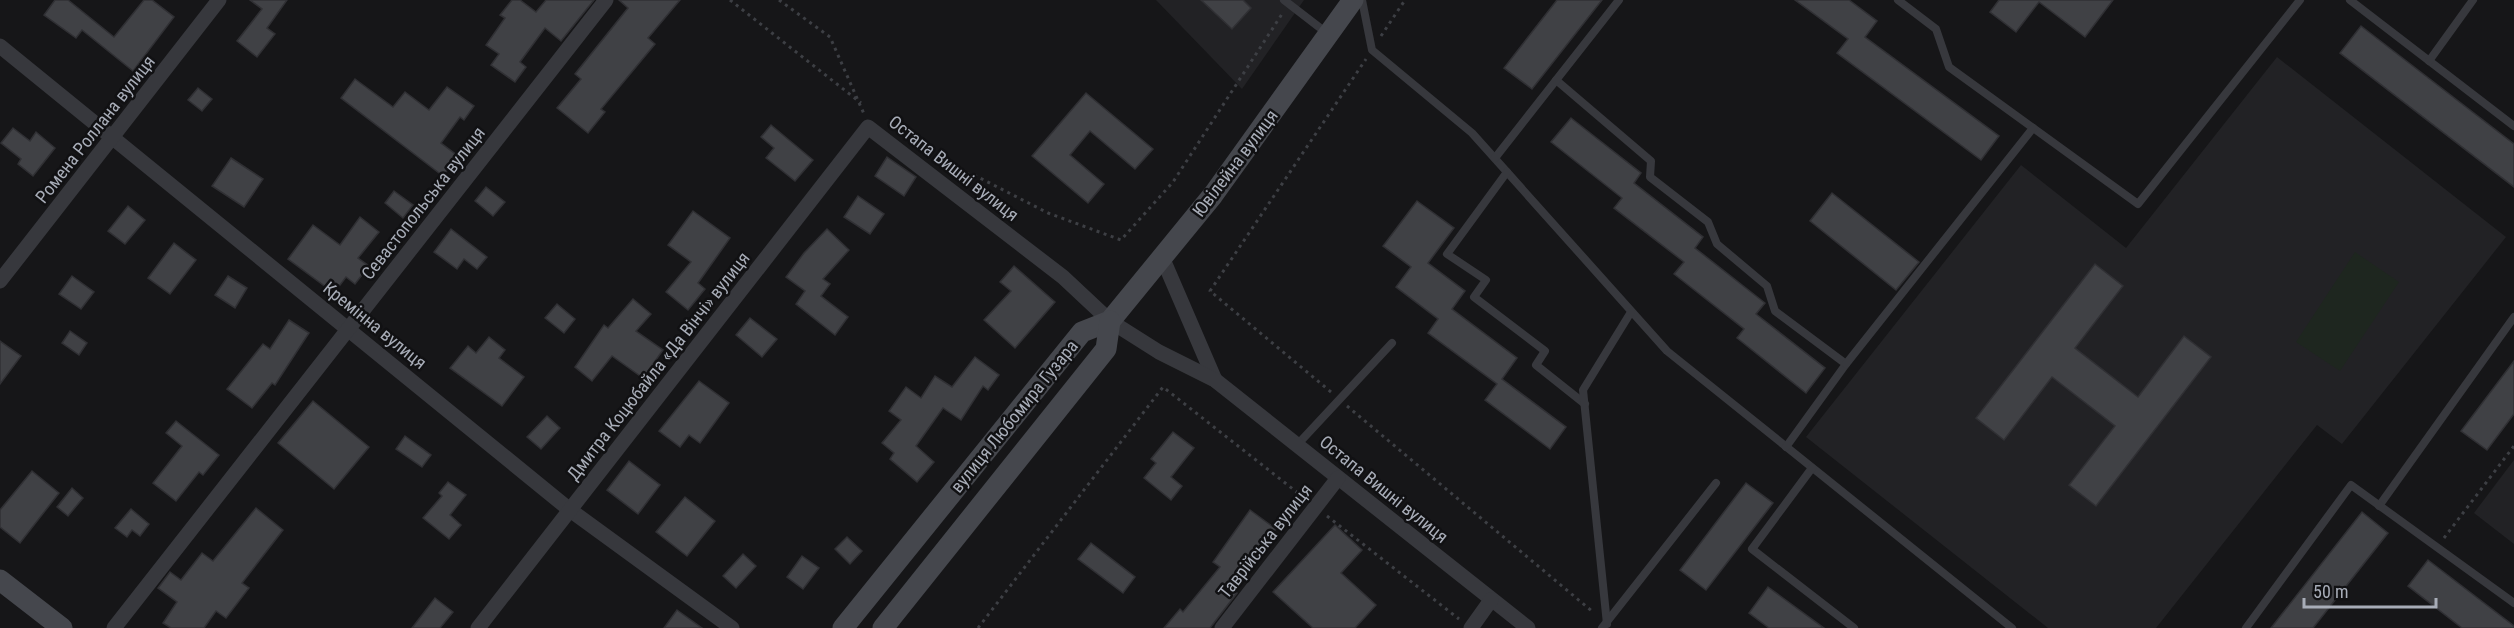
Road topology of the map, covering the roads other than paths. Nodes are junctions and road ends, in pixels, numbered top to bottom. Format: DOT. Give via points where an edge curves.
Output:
graph roads {
  1 [pos="219,0"];
  2 [pos="606,0"];
  3 [pos="1353,0"];
  4 [pos="1362,0"];
  5 [pos="1619,0"];
  6 [pos="1898,0"];
  7 [pos="2300,0"];
  8 [pos="2350,0"];
  9 [pos="2473,0"];
  10 [pos="1286,2"];
  11 [pos="1329,34"];
  12 [pos="0,46"];
  13 [pos="2429,61"];
  14 [pos="1556,80"];
  15 [pos="2514,126"];
  16 [pos="868,127"];
  17 [pos="2033,128"];
  18 [pos="115,137"];
  19 [pos="1495,158"];
  20 [pos="1507,172"];
  21 [pos="1162,257"];
  22 [pos="0,281"];
  23 [pos="1631,312"];
  24 [pos="2514,317"];
  25 [pos="1110,321"];
  26 [pos="349,329"];
  27 [pos="1392,343"];
  28 [pos="1846,364"];
  29 [pos="1215,380"];
  30 [pos="1585,404"];
  31 [pos="1298,444"];
  32 [pos="1786,447"];
  33 [pos="1812,468"];
  34 [pos="1338,478"];
  35 [pos="1716,483"];
  36 [pos="2379,506"];
  37 [pos="570,510"];
  38 [pos="0,580"];
  39 [pos="1491,600"];
  40 [pos="2514,603"];
  41 [pos="1466,624"];
  42 [pos="1605,626"];
  43 [pos="62,628"];
  44 [pos="114,628"];
  45 [pos="478,628"];
  46 [pos="732,628"];
  47 [pos="843,628"];
  48 [pos="883,628"];
  49 [pos="1222,628"];
  50 [pos="1528,628"];
  51 [pos="1854,628"];
  52 [pos="2012,628"];
  53 [pos="2246,628"];
  1 -- 18 [label="street, Ромена Роллана вулиця"];
  2 -- 26 [label="street, Севастопольська вулиця"];
  3 -- 11 [label="street, Ювілейна вулиця"];
  4 -- 19 [label="lane" via="1372,50 1472,133"];
  5 -- 14 [label="lane"];
  6 -- 17 [label="lane" via="1936,29 1949,67"];
  7 -- 17 [label="lane" via="2138,204"];
  8 -- 13 [label="lane"];
  9 -- 13 [label="lane"];
  10 -- 11 [label="lane"];
  11 -- 21 [label="street, Ювілейна вулиця" via="1252,144"];
  12 -- 18 [label="street, Кремінна вулиця"];
  13 -- 15 [label="lane"];
  14 -- 19 [label="lane"];
  14 -- 28 [label="lane" via="1651,161 1650,177 1708,222 1717,244 1767,286 1775,311"];
  16 -- 25 [label="street, Остапа Вишні вулиця" via="1063,277"];
  16 -- 37 [label="street, Дмитра Коцюбайла «Да Вінчі» вулиця"];
  17 -- 28 [label="lane"];
  18 -- 22 [label="street, Ромена Роллана вулиця"];
  18 -- 26 [label="street, Кремінна вулиця"];
  19 -- 20 [label="lane"];
  20 -- 23 [label="lane"];
  20 -- 30 [label="lane" via="1447,254 1486,280 1474,297 1545,351 1536,365"];
  21 -- 25 [label="street, Ювілейна вулиця"];
  21 -- 29 [label="street"];
  23 -- 30 [label="lane" via="1583,390"];
  23 -- 32 [label="lane" via="1667,351"];
  24 -- 36 [label="lane"];
  25 -- 29 [label="street, Остапа Вишні вулиця" via="1158,352"];
  25 -- 47 [label="street, вулиця Любомира Гузара" via="1082,332"];
  25 -- 48 [label="street, вулиця Любомира Гузара" via="1106,349"];
  26 -- 37 [label="street, Кремінна вулиця"];
  26 -- 44 [label="street, Севастопольська вулиця"];
  27 -- 31 [label="lane"];
  28 -- 32 [label="lane"];
  29 -- 31 [label="street, Остапа Вишні вулиця"];
  30 -- 42 [label="lane"];
  31 -- 34 [label="street, Остапа Вишні вулиця"];
  32 -- 33 [label="lane"];
  33 -- 51 [label="lane" via="1752,549"];
  33 -- 52 [label="lane"];
  34 -- 39 [label="street, Остапа Вишні вулиця"];
  34 -- 49 [label="street, Таврійська вулиця"];
  35 -- 42 [label="lane"];
  36 -- 40 [label="lane"];
  36 -- 53 [label="lane" via="2351,485"];
  37 -- 45 [label="street, Дмитра Коцюбайла «Да Вінчі» вулиця"];
  37 -- 46 [label="street, Кремінна вулиця"];
  38 -- 43 [label="street"];
  39 -- 41 [label="street"];
  39 -- 50 [label="street, Остапа Вишні вулиця"];
}
